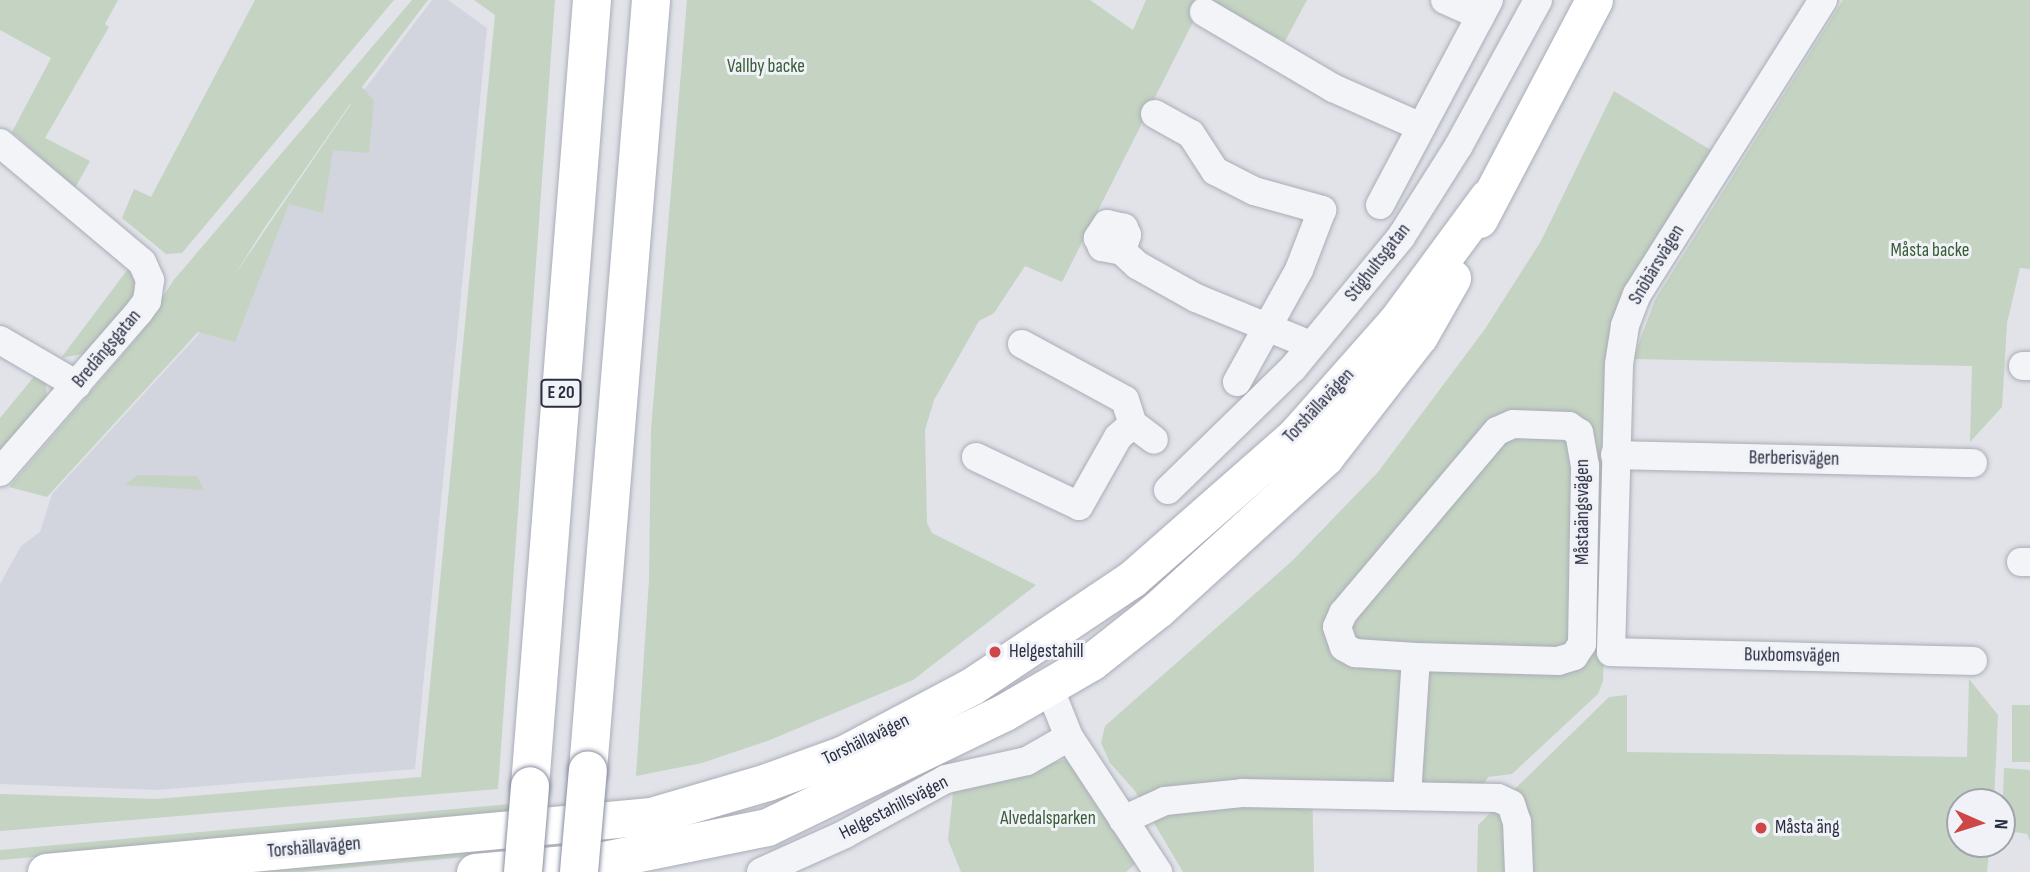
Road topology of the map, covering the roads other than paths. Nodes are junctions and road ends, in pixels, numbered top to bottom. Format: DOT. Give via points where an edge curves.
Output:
graph roads {
  1 [pos="592,0"];
  2 [pos="651,0"];
  3 [pos="1445,0"];
  4 [pos="1538,0"];
  5 [pos="1594,0"];
  6 [pos="1823,0"];
  7 [pos="1485,8"];
  8 [pos="1204,12"];
  9 [pos="1468,43"];
  10 [pos="1496,58"];
  11 [pos="1156,114"];
  12 [pos="1421,127"];
  13 [pos="0,143"];
  14 [pos="1488,197"];
  15 [pos="1380,205"];
  16 [pos="1122,251"];
  17 [pos="1268,326"];
  18 [pos="0,340"];
  19 [pos="1301,341"];
  20 [pos="1022,344"];
  21 [pos="1237,382"];
  22 [pos="77,385"];
  23 [pos="1615,455"];
  24 [pos="976,457"];
  25 [pos="1973,463"];
  26 [pos="0,472"];
  27 [pos="1168,490"];
  28 [pos="1024,652"];
  29 [pos="1611,652"];
  30 [pos="1416,657"];
  31 [pos="1973,661"];
  32 [pos="1049,687"];
  33 [pos="1069,737"];
  34 [pos="1407,796"];
  35 [pos="1123,820"];
  36 [pos="46,872"];
  37 [pos="475,872"];
  38 [pos="523,872"];
  39 [pos="579,872"];
  40 [pos="761,872"];
  41 [pos="1158,872"];
  42 [pos="1519,872"];
  1 -- 38 [label="highway, E 20, bridge"];
  2 -- 39 [label="highway, bridge"];
  3 -- 7 [label="street"];
  4 -- 27 [label="street, Stighultsgatan" via="1458,147 1401,237 1293,368"];
  5 -- 14 [label="main road, Torshällavägen"];
  6 -- 23 [label="street, Snöbärsvägen" via="1637,294 1620,348"];
  7 -- 9 [label="street"];
  8 -- 12 [label="street" via="1333,88"];
  9 -- 10 [label="street"];
  9 -- 12 [label="street"];
  11 -- 17 [label="street" via="1191,134 1215,171 1254,191 1322,210 1299,270"];
  12 -- 15 [label="street"];
  13 -- 22 [label="street, Bredängsgatan" via="142,262 150,280 147,301"];
  14 -- 28 [label="main road, Torshällavägen" via="1396,322 1295,436 1132,579"];
  14 -- 32 [label="main road, Torshällavägen" via="1458,268 1419,336 1325,457 1158,609 1091,662"];
  16 -- 17 [label="street" via="1137,265 1196,298"];
  17 -- 19 [label="street"];
  17 -- 21 [label="street"];
  18 -- 22 [label="street"];
  20 -- 24 [label="street" via="1125,400 1143,432 1118,436 1079,506"];
  22 -- 26 [label="street, Bredängsgatan"];
  23 -- 25 [label="street, Berberisvägen"];
  23 -- 29 [label="street, Snöbärsvägen"];
  28 -- 32 [label="main road"];
  28 -- 36 [label="main road, Torshällavägen" via="972,686 844,754 651,816"];
  29 -- 31 [label="street, Buxbomsvägen"];
  30 -- 30 [label="street, Måstaängsvägen" via="1558,661 1574,656 1582,644 1584,466 1580,433 1569,426 1513,424 1497,431 1343,613 1337,627 1344,647 1355,653"];
  30 -- 34 [label="street"];
  32 -- 33 [label="street"];
  32 -- 37 [label="main road, Torshällavägen" via="854,788 767,827 599,861"];
  33 -- 35 [label="street"];
  33 -- 40 [label="street, Helgestahillsvägen" via="1027,761 946,779 845,834"];
  34 -- 35 [label="street" via="1241,793 1165,801"];
  34 -- 42 [label="street" via="1498,798 1511,804 1517,822"];
  35 -- 41 [label="street"];
}
